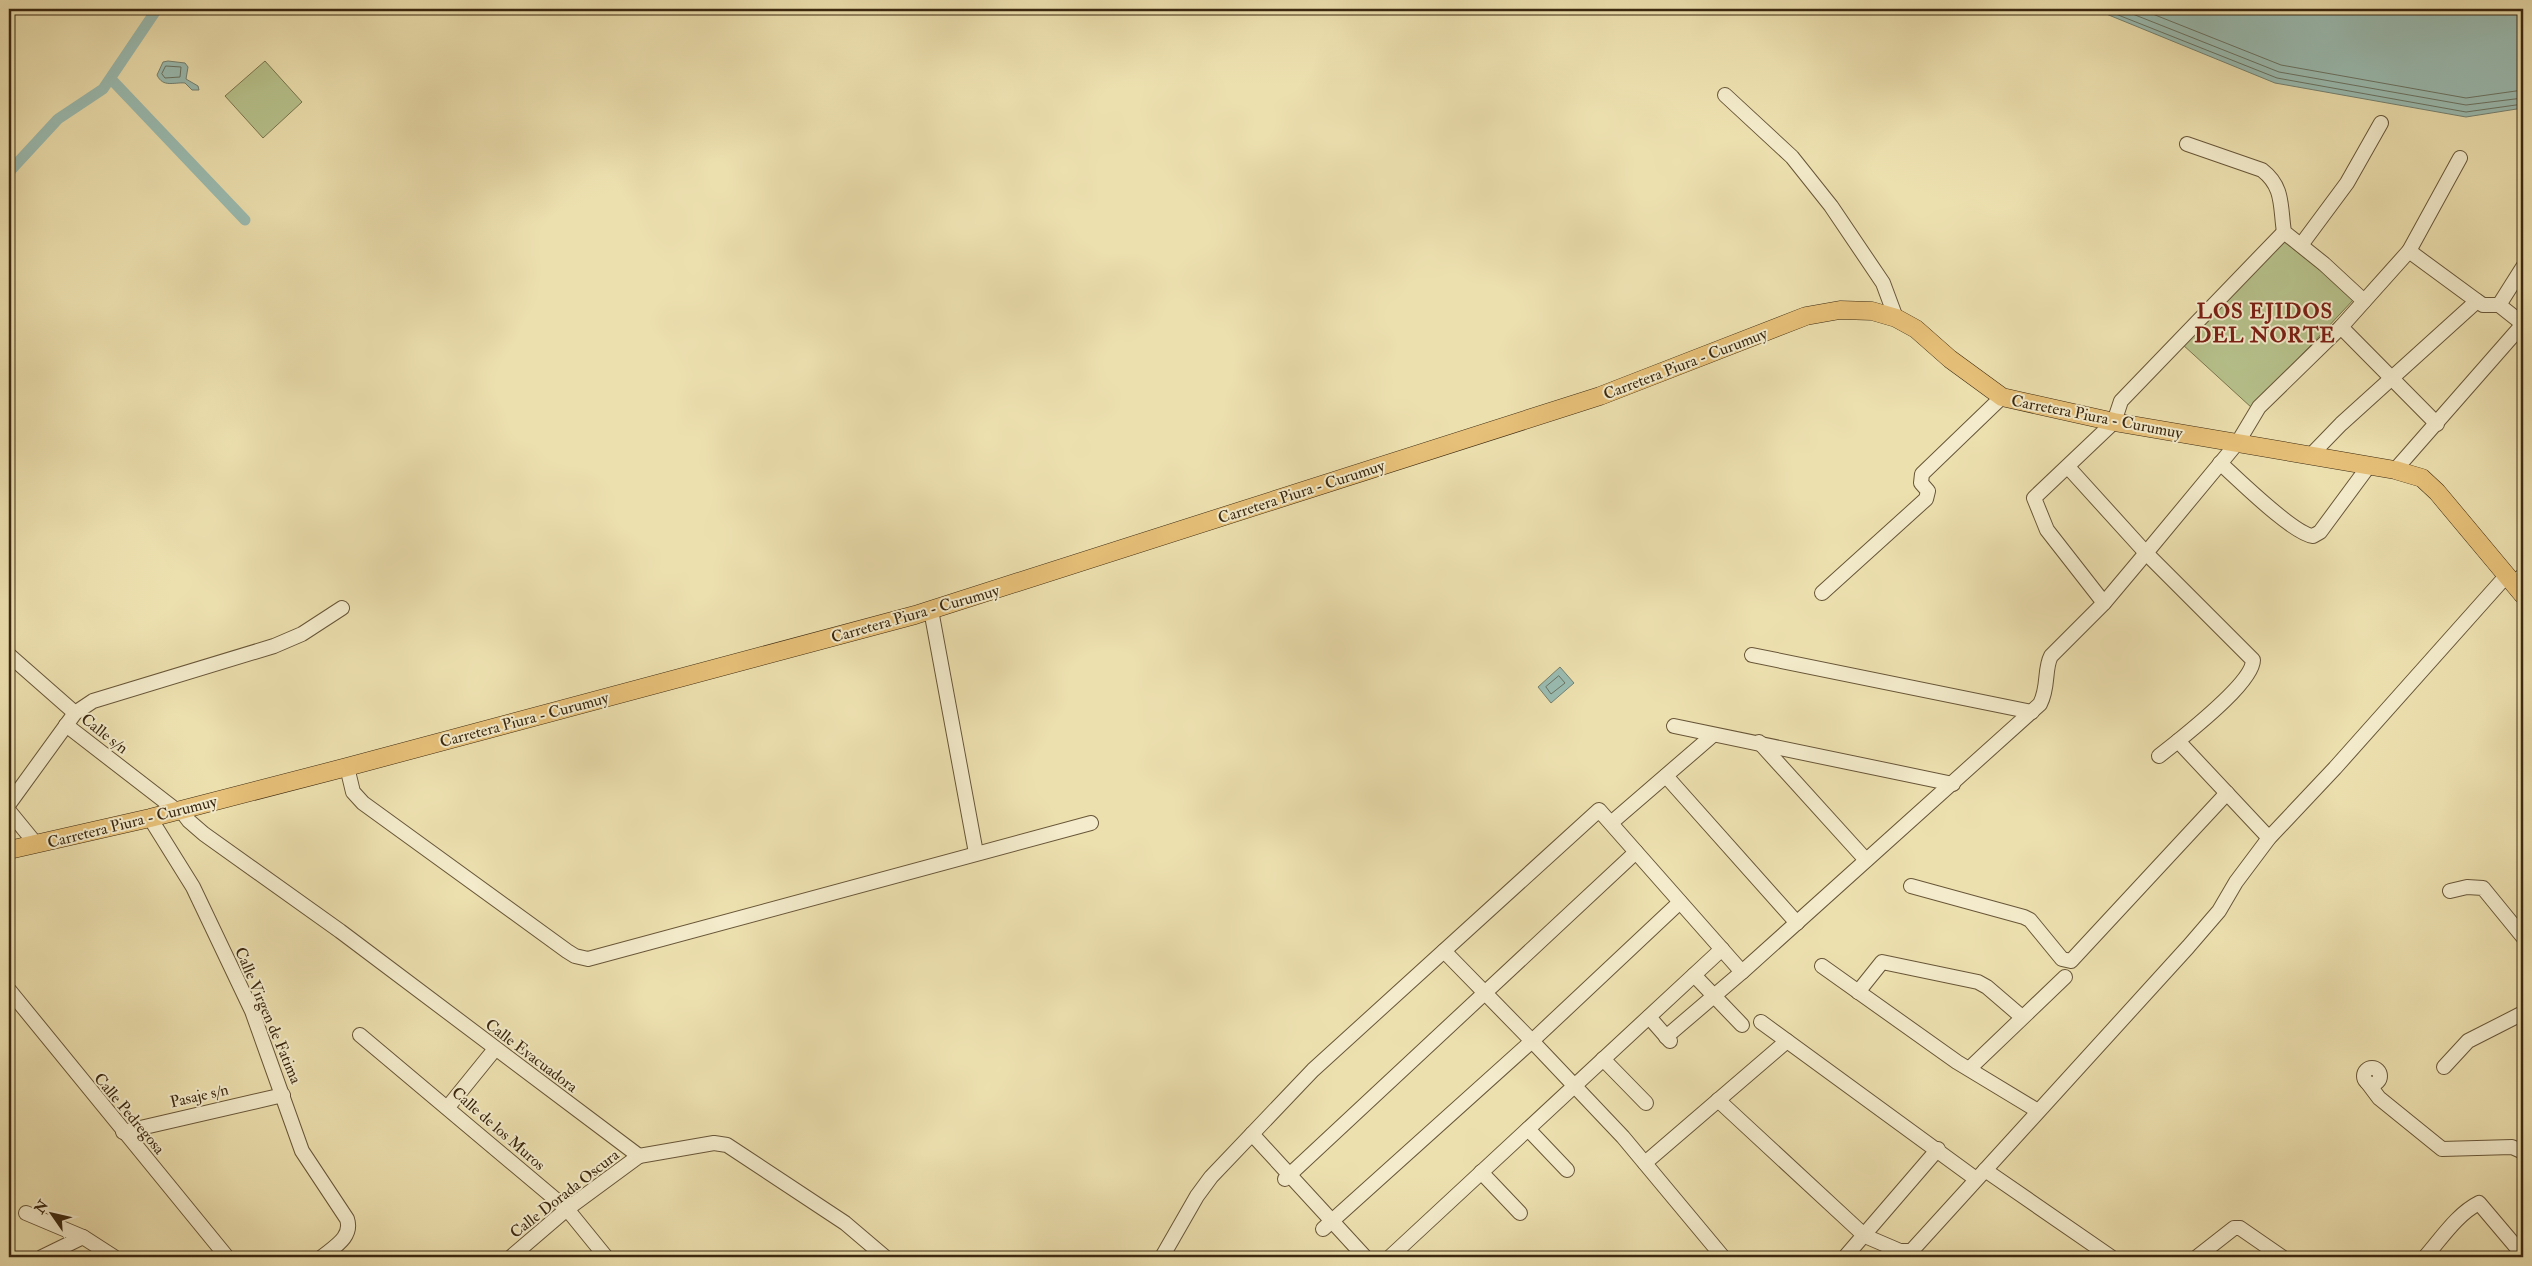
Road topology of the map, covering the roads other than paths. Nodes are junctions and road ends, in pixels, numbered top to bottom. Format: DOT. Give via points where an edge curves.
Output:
graph roads {
  1 [pos="1725,95"];
  2 [pos="2380,123"];
  3 [pos="2187,144"];
  4 [pos="2460,158"];
  5 [pos="2284,232"];
  6 [pos="2301,245"];
  7 [pos="2408,251"];
  8 [pos="2523,267"];
  9 [pos="2364,301"];
  10 [pos="2477,301"];
  11 [pos="2499,304"];
  12 [pos="1896,318"];
  13 [pos="2523,324"];
  14 [pos="2341,328"];
  15 [pos="2393,379"];
  16 [pos="2002,397"];
  17 [pos="2114,422"];
  18 [pos="2438,424"];
  19 [pos="2238,442"];
  20 [pos="2311,455"];
  21 [pos="2220,463"];
  22 [pos="2068,467"];
  23 [pos="2368,467"];
  24 [pos="2395,470"];
  25 [pos="2146,552"];
  26 [pos="2517,582"];
  27 [pos="1822,593"];
  28 [pos="2104,603"];
  29 [pos="342,608"];
  30 [pos="931,610"];
  31 [pos="9,655"];
  32 [pos="1752,655"];
  33 [pos="2032,712"];
  34 [pos="75,713"];
  35 [pos="66,725"];
  36 [pos="1674,726"];
  37 [pos="1713,735"];
  38 [pos="2178,741"];
  39 [pos="1758,742"];
  40 [pos="2159,756"];
  41 [pos="347,767"];
  42 [pos="1666,776"];
  43 [pos="1953,784"];
  44 [pos="2227,793"];
  45 [pos="9,804"];
  46 [pos="178,810"];
  47 [pos="9,811"];
  48 [pos="150,818"];
  49 [pos="1091,823"];
  50 [pos="1610,823"];
  51 [pos="2269,838"];
  52 [pos="36,844"];
  53 [pos="9,850"];
  54 [pos="1636,852"];
  55 [pos="976,853"];
  56 [pos="1866,860"];
  57 [pos="1911,886"];
  58 [pos="2450,891"];
  59 [pos="1680,902"];
  60 [pos="1797,924"];
  61 [pos="2523,937"];
  62 [pos="1722,949"];
  63 [pos="1444,951"];
  64 [pos="1822,966"];
  65 [pos="1742,972"];
  66 [pos="1694,975"];
  67 [pos="2065,977"];
  68 [pos="1858,992"];
  69 [pos="1485,993"];
  70 [pos="1713,995"];
  71 [pos="10,996"];
  72 [pos="2523,1012"];
  73 [pos="1649,1017"];
  74 [pos="2022,1017"];
  75 [pos="1761,1022"];
  76 [pos="1742,1026"];
  77 [pos="360,1034"];
  78 [pos="1532,1040"];
  79 [pos="1787,1041"];
  80 [pos="494,1049"];
  81 [pos="1603,1059"];
  82 [pos="2444,1067"];
  83 [pos="1970,1068"];
  84 [pos="2373,1081"];
  85 [pos="1575,1086"];
  86 [pos="283,1095"];
  87 [pos="1718,1100"];
  88 [pos="1646,1103"];
  89 [pos="448,1106"];
  90 [pos="2038,1111"];
  91 [pos="1528,1129"];
  92 [pos="123,1132"];
  93 [pos="1252,1134"];
  94 [pos="1938,1149"];
  95 [pos="2523,1152"];
  96 [pos="639,1156"];
  97 [pos="1645,1163"];
  98 [pos="1567,1170"];
  99 [pos="1481,1172"];
  100 [pos="1981,1174"];
  101 [pos="1288,1177"];
  102 [pos="566,1209"];
  103 [pos="26,1213"];
  104 [pos="1520,1213"];
  105 [pos="1328,1225"];
  106 [pos="1865,1236"];
  107 [pos="83,1237"];
  108 [pos="1909,1254"];
  109 [pos="2523,1255"];
  110 [pos="42,1257"];
  111 [pos="114,1257"];
  112 [pos="227,1257"];
  113 [pos="322,1257"];
  114 [pos="511,1257"];
  115 [pos="606,1257"];
  116 [pos="885,1257"];
  117 [pos="1162,1257"];
  118 [pos="1366,1257"];
  119 [pos="1390,1257"];
  120 [pos="1723,1257"];
  121 [pos="1845,1257"];
  122 [pos="2111,1257"];
  123 [pos="2197,1257"];
  124 [pos="2282,1257"];
  125 [pos="2426,1257"];
  1 -- 12 [label="street" via="1792,157 1831,206 1883,283"];
  2 -- 6 [label="street" via="2347,183"];
  3 -- 5 [label="street" via="2262,170 2271,177 2280,192"];
  4 -- 7 [label="street"];
  5 -- 6 [label="street"];
  5 -- 17 [label="street" via="2121,400"];
  6 -- 9 [label="street"];
  7 -- 9 [label="street"];
  7 -- 10 [label="street"];
  8 -- 11 [label="street"];
  9 -- 14 [label="street"];
  10 -- 11 [label="street" via="2484,305"];
  10 -- 15 [label="street"];
  11 -- 13 [label="street"];
  12 -- 16 [label="main road, Carretera Piura - Curumuy" via="1916,329"];
  12 -- 30 [label="main road, Carretera Piura - Curumuy" via="1872,311 1840,310 1806,316 1600,396"];
  13 -- 18 [label="street"];
  14 -- 15 [label="street"];
  14 -- 19 [label="street" via="2259,407"];
  15 -- 18 [label="street"];
  15 -- 20 [label="street"];
  16 -- 17 [label="main road, Carretera Piura - Curumuy"];
  16 -- 27 [label="street" via="1922,474 1921,483 1928,491 1926,499"];
  17 -- 19 [label="main road, Carretera Piura - Curumuy"];
  17 -- 22 [label="street"];
  18 -- 24 [label="street"];
  19 -- 20 [label="main road, Carretera Piura - Curumuy"];
  19 -- 21 [label="street"];
  20 -- 23 [label="main road, Carretera Piura - Curumuy"];
  21 -- 23 [label="street" via="2307,536 2320,532"];
  21 -- 25 [label="street"];
  22 -- 25 [label="street"];
  22 -- 28 [label="street" via="2034,498 2047,530"];
  23 -- 24 [label="main road, Carretera Piura - Curumuy"];
  24 -- 26 [label="main road, Carretera Piura - Curumuy" via="2422,478 2430,484"];
  25 -- 28 [label="street"];
  25 -- 38 [label="street" via="2253,660 2248,674 2217,708"];
  26 -- 51 [label="street"];
  28 -- 33 [label="street" via="2051,656 2044,696"];
  29 -- 34 [label="street" via="302,634 274,646 92,700"];
  30 -- 41 [label="main road, Carretera Piura - Curumuy"];
  30 -- 55 [label="street"];
  31 -- 34 [label="street"];
  32 -- 33 [label="street"];
  33 -- 43 [label="street"];
  34 -- 35 [label="street"];
  35 -- 45 [label="street, Calle s/n"];
  35 -- 46 [label="street, Calle s/n"];
  36 -- 37 [label="street"];
  37 -- 39 [label="street"];
  37 -- 42 [label="street"];
  38 -- 40 [label="street"];
  38 -- 44 [label="street"];
  39 -- 43 [label="street"];
  39 -- 56 [label="street"];
  41 -- 46 [label="main road, Carretera Piura - Curumuy"];
  41 -- 55 [label="street" via="352,792 363,803 567,951 588,959"];
  42 -- 50 [label="street"];
  42 -- 60 [label="street"];
  43 -- 56 [label="street"];
  44 -- 51 [label="street"];
  44 -- 57 [label="street" via="2071,961 2062,959 2024,917"];
  46 -- 48 [label="main road, Carretera Piura - Curumuy"];
  46 -- 80 [label="street, Calle Evacuadora" via="204,834 340,931"];
  47 -- 52 [label="street"];
  48 -- 52 [label="main road, Carretera Piura - Curumuy"];
  48 -- 86 [label="street, Calle Virgen de Fatima" via="193,887 252,1012"];
  49 -- 55 [label="street"];
  50 -- 54 [label="street"];
  50 -- 63 [label="street" via="1599,810"];
  51 -- 90 [label="street" via="2219,911 2188,948"];
  52 -- 53 [label="main road, Carretera Piura - Curumuy"];
  54 -- 59 [label="street"];
  54 -- 69 [label="street"];
  56 -- 60 [label="street"];
  58 -- 61 [label="street" via="2483,888"];
  59 -- 62 [label="street"];
  59 -- 78 [label="street"];
  60 -- 65 [label="street"];
  62 -- 65 [label="street"];
  62 -- 66 [label="street"];
  63 -- 69 [label="street"];
  63 -- 93 [label="street" via="1313,1070"];
  64 -- 68 [label="street"];
  65 -- 70 [label="street"];
  66 -- 70 [label="street"];
  66 -- 73 [label="street"];
  67 -- 74 [label="street"];
  68 -- 74 [label="street" via="1882,962 1978,982"];
  68 -- 83 [label="street"];
  69 -- 78 [label="street"];
  69 -- 101 [label="street"];
  70 -- 73 [label="street" via="1668,1039"];
  70 -- 76 [label="street"];
  71 -- 92 [label="street, Calle Pedregosa"];
  72 -- 82 [label="street" via="2468,1041"];
  73 -- 81 [label="street"];
  74 -- 83 [label="street"];
  75 -- 79 [label="street"];
  77 -- 89 [label="street, Calle de los Muros"];
  78 -- 85 [label="street"];
  78 -- 105 [label="street"];
  79 -- 87 [label="street"];
  79 -- 94 [label="street"];
  80 -- 89 [label="street"];
  80 -- 96 [label="street, Calle Evacuadora"];
  81 -- 85 [label="street"];
  81 -- 88 [label="street"];
  83 -- 90 [label="street"];
  84 -- 95 [label="street" via="2379,1098 2442,1149 2512,1147"];
  85 -- 91 [label="street"];
  85 -- 97 [label="street"];
  86 -- 92 [label="street, Pasaje s/n"];
  86 -- 113 [label="street, Calle Virgen de Fatima" via="302,1151 349,1227 343,1239"];
  87 -- 97 [label="street"];
  87 -- 106 [label="street"];
  89 -- 102 [label="street, Calle de los Muros"];
  90 -- 100 [label="street"];
  91 -- 98 [label="street"];
  91 -- 99 [label="street"];
  92 -- 112 [label="street, Calle Pedregosa"];
  93 -- 101 [label="street"];
  93 -- 117 [label="street" via="1197,1196"];
  94 -- 100 [label="street"];
  94 -- 106 [label="street"];
  96 -- 102 [label="street, Calle Dorada Oscura"];
  96 -- 116 [label="street" via="714,1143 727,1145 826,1210"];
  97 -- 120 [label="street"];
  99 -- 104 [label="street"];
  99 -- 119 [label="street"];
  100 -- 108 [label="street"];
  100 -- 122 [label="street"];
  101 -- 105 [label="street"];
  102 -- 114 [label="street, Calle Dorada Oscura"];
  102 -- 115 [label="street, Calle de los Muros"];
  103 -- 107 [label="street"];
  105 -- 118 [label="street"];
  106 -- 108 [label="street"];
  106 -- 121 [label="street"];
  107 -- 110 [label="street"];
  107 -- 111 [label="street"];
  109 -- 125 [label="street" via="2479,1203 2459,1218"];
  123 -- 124 [label="street" via="2234,1228 2240,1228"];
}
